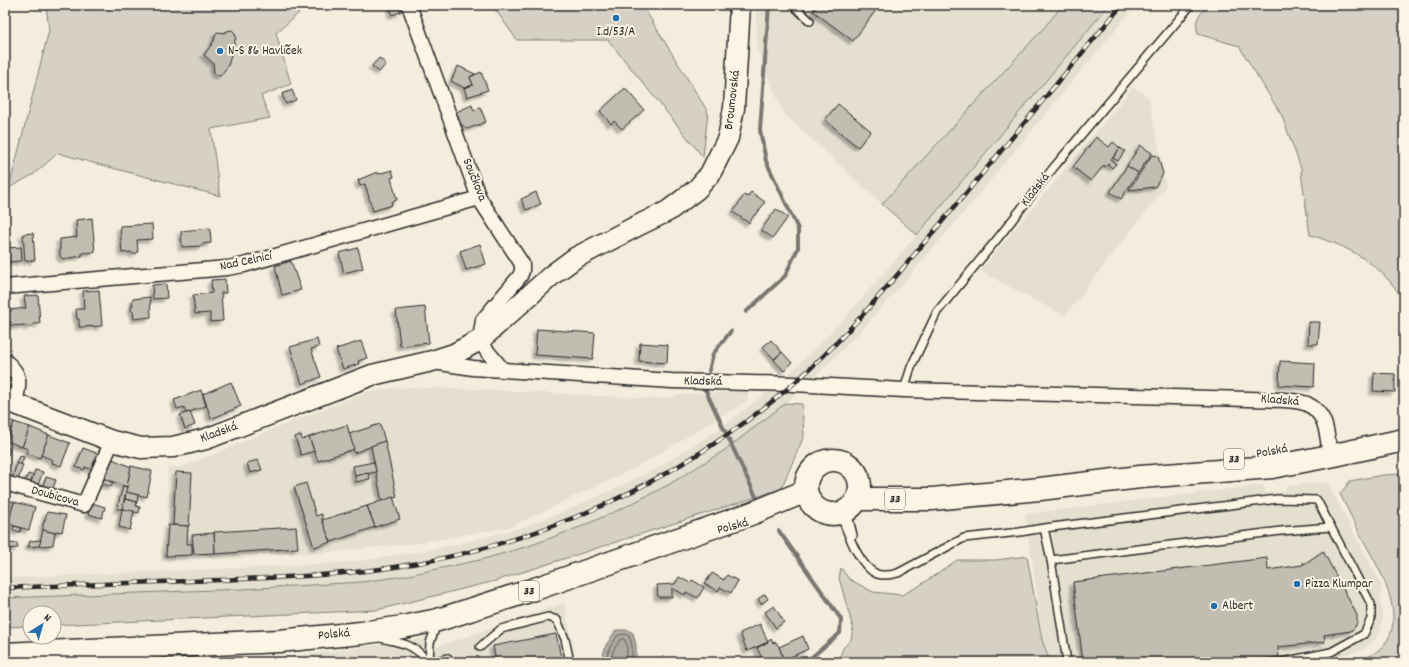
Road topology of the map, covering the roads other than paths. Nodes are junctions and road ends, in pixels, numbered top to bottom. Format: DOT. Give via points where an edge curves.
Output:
graph roads {
  1 [pos="409,5"];
  2 [pos="740,5"];
  3 [pos="793,5"];
  4 [pos="1191,5"];
  5 [pos="810,21"];
  6 [pos="479,198"];
  7 [pos="575,258"];
  8 [pos="5,287"];
  9 [pos="480,340"];
  10 [pos="5,361"];
  11 [pos="432,361"];
  12 [pos="502,369"];
  13 [pos="904,390"];
  14 [pos="10,402"];
  15 [pos="1404,425"];
  16 [pos="1404,440"];
  17 [pos="112,441"];
  18 [pos="1329,449"];
  19 [pos="5,483"];
  20 [pos="811,499"];
  21 [pos="851,502"];
  22 [pos="1331,527"];
  23 [pos="1044,528"];
  24 [pos="1051,560"];
  25 [pos="438,620"];
  26 [pos="361,633"];
  27 [pos="480,647"];
  28 [pos="5,654"];
  29 [pos="449,660"];
  30 [pos="429,662"];
  31 [pos="570,662"];
  32 [pos="1067,662"];
  33 [pos="1282,662"];
  1 -- 6 [label="street, Součkova"];
  2 -- 7 [label="main road, Broumovská" via="734,108 728,138 710,174 697,189 668,211"];
  3 -- 5 [label="lane"];
  4 -- 13 [label="lane, Kladská" via="1054,167 937,312 911,367"];
  6 -- 8 [label="street, Nad Celnicí" via="227,268"];
  6 -- 9 [label="street, Součkova" via="522,264 520,276 483,320"];
  7 -- 9 [label="main road, Kladská" via="552,275"];
  9 -- 11 [label="main road, Kladská" via="454,354"];
  9 -- 12 [label="street"];
  10 -- 14 [label="street" via="19,377 18,387"];
  11 -- 12 [label="street, Kladská" via="473,368"];
  11 -- 17 [label="main road, Kladská" via="372,375 206,439 173,448 141,448"];
  12 -- 13 [label="street, Kladská" via="672,381"];
  13 -- 18 [label="street, Kladská" via="1285,400 1306,403 1317,410 1325,423"];
  14 -- 17 [label="main road, Kladská"];
  15 -- 18 [label="main road, Polská / 33"];
  16 -- 18 [label="main road, Polská / 33"];
  17 -- 19 [label="street, Doubicova" via="84,505"];
  18 -- 21 [label="main road, Polská / 33" via="1040,489"];
  20 -- 21 [label="main road" via="827,514"];
  20 -- 21 [label="main road" via="806,484 811,471 821,462 842,461 857,473"];
  20 -- 25 [label="main road, Polská / 33" via="776,516 652,548"];
  21 -- 23 [label="lane" via="859,556 868,568 877,574 889,576 898,574 964,538"];
  22 -- 23 [label="lane" via="1317,500 1278,499"];
  22 -- 24 [label="lane"];
  22 -- 33 [label="lane" via="1371,604 1371,619 1364,634 1330,652"];
  23 -- 24 [label="lane"];
  24 -- 32 [label="lane"];
  25 -- 26 [label="main road, Polská / 33"];
  25 -- 30 [label="lane" via="430,643"];
  26 -- 28 [label="main road, Polská / 33" via="279,641"];
  26 -- 30 [label="lane" via="412,647"];
  27 -- 31 [label="lane" via="501,629 548,617 557,620 565,639"];
  29 -- 30 [label="lane"];
}
